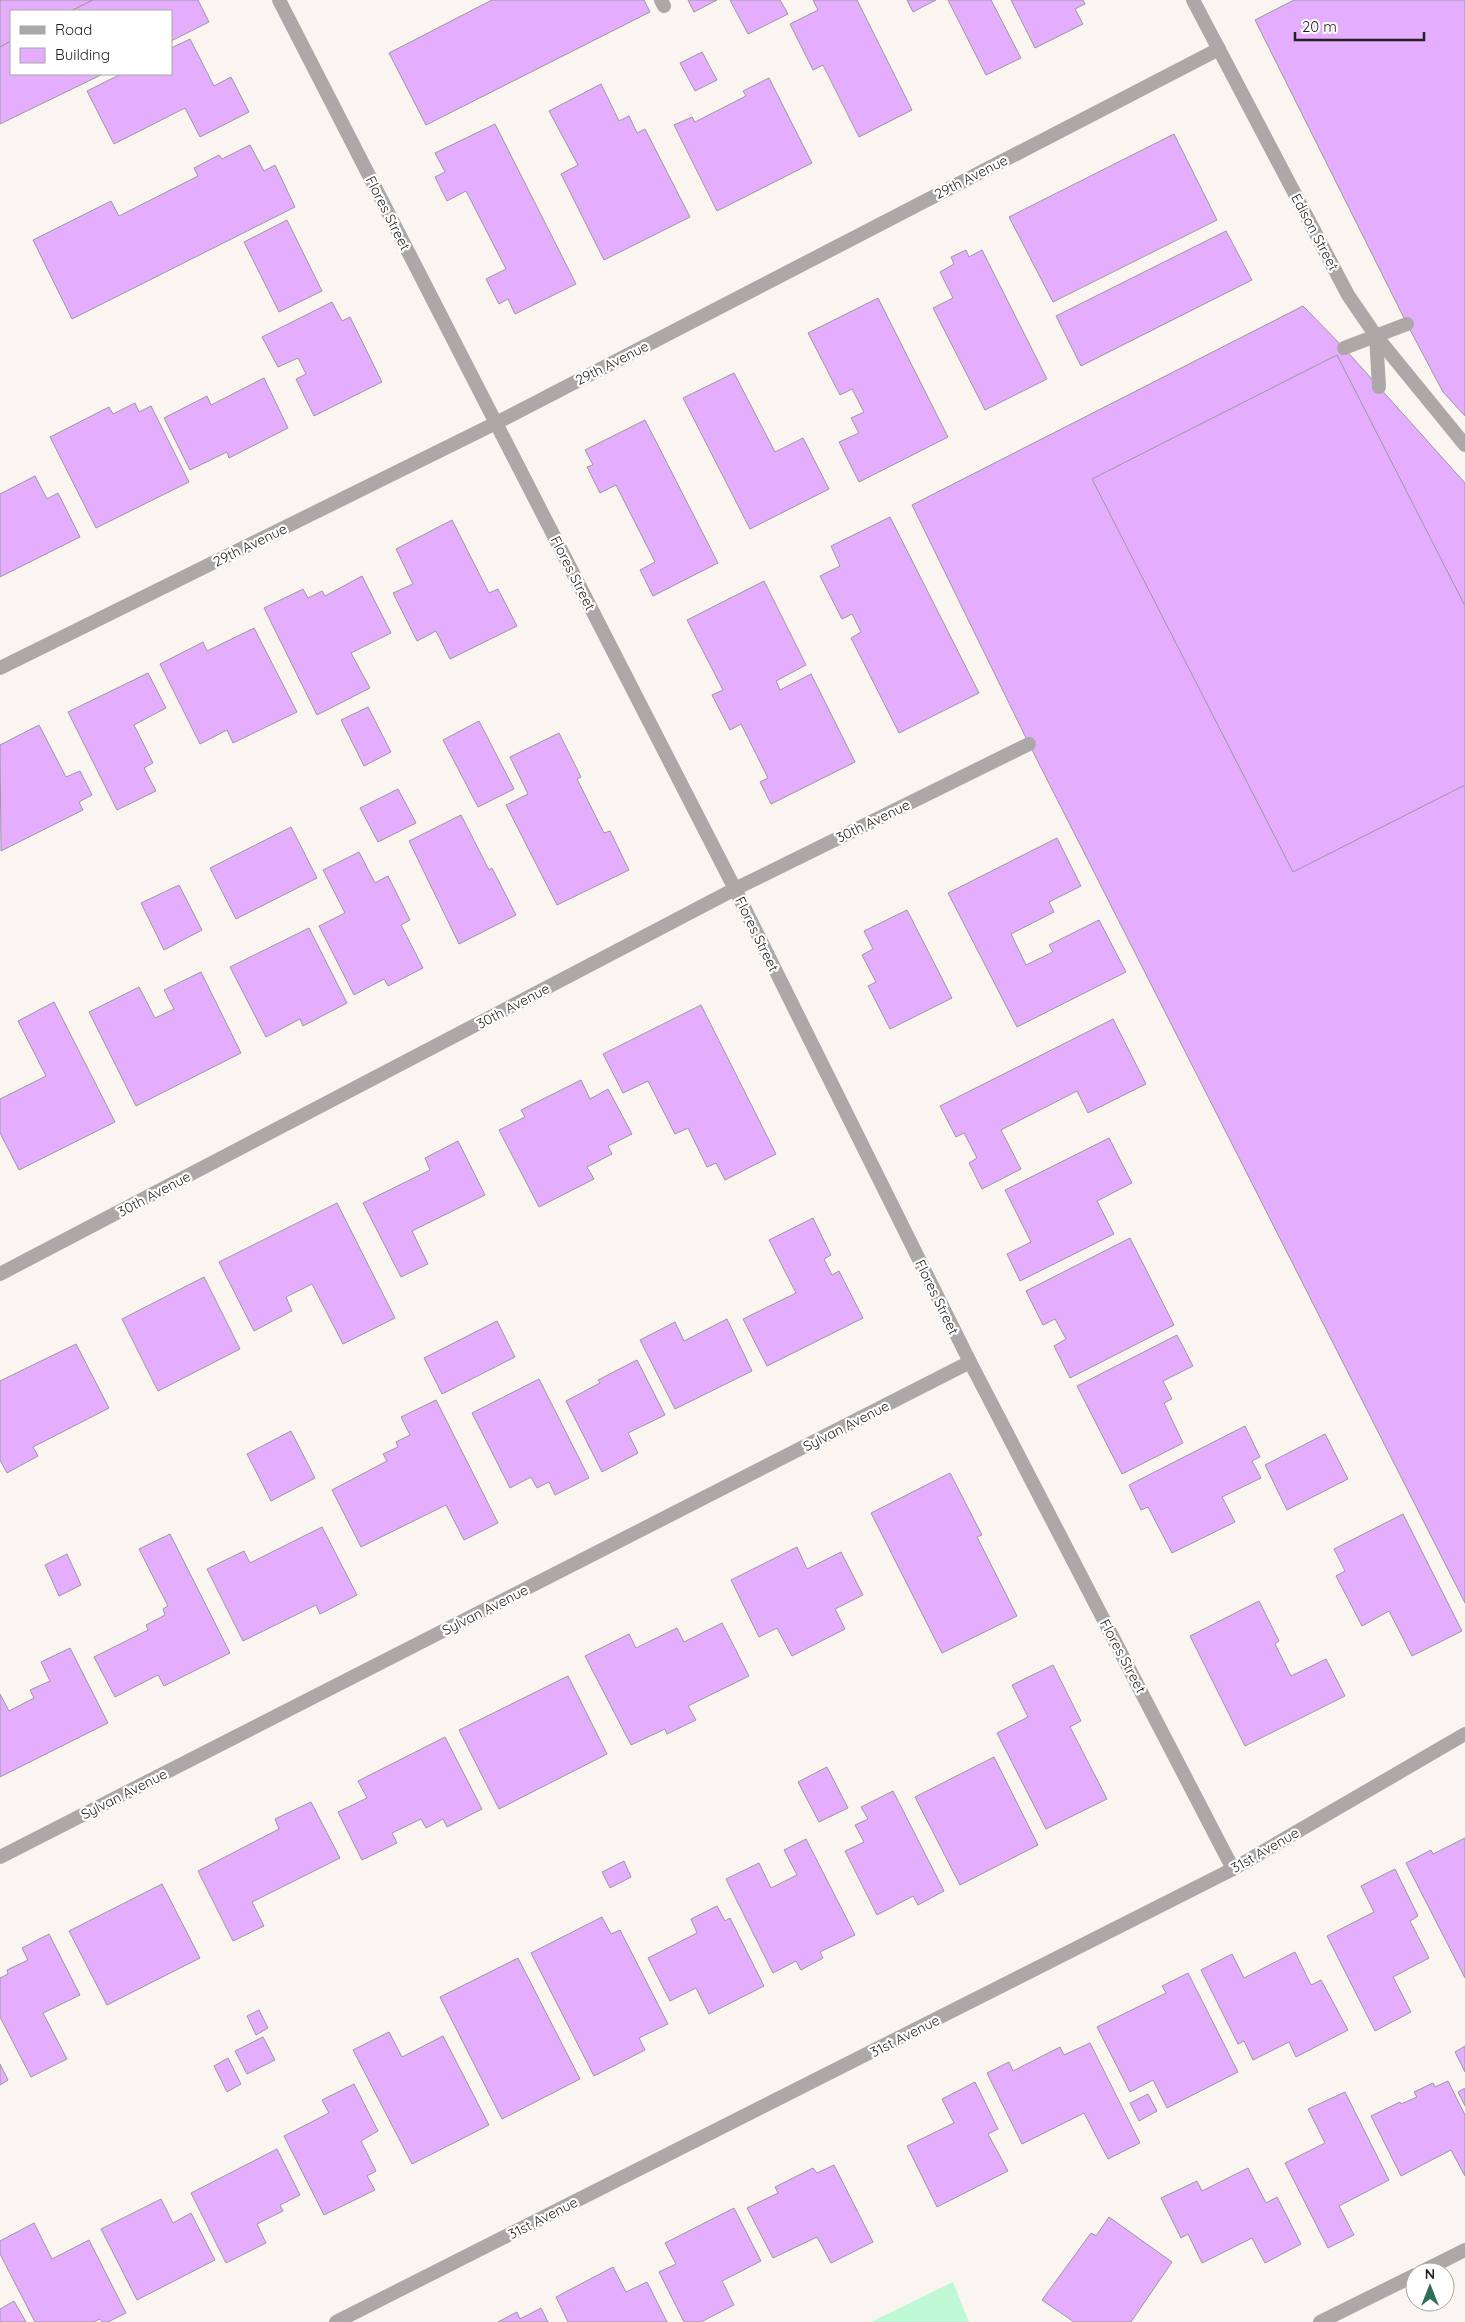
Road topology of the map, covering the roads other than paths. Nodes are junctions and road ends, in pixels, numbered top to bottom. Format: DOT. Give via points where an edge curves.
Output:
graph roads {
  1 [pos="279,0"];
  2 [pos="1193,0"];
  3 [pos="1219,49"];
  4 [pos="1407,324"];
  5 [pos="1376,336"];
  6 [pos="1344,348"];
  7 [pos="1379,387"];
  8 [pos="496,423"];
  9 [pos="1465,445"];
  10 [pos="0,668"];
  11 [pos="1029,744"];
  12 [pos="736,889"];
  13 [pos="0,1274"];
  14 [pos="970,1362"];
  15 [pos="1465,1734"];
  16 [pos="0,1857"];
  17 [pos="1234,1869"];
  18 [pos="1465,2250"];
  19 [pos="1441,2262"];
  20 [pos="1405,2280"];
  21 [pos="336,2322"];
  22 [pos="1320,2322"];
  1 -- 8 [label="street, Flores Street"];
  2 -- 3 [label="street, Edison Street"];
  3 -- 5 [label="street, Edison Street" via="1348,295"];
  3 -- 8 [label="street, 29th Avenue"];
  4 -- 5 [label="street"];
  5 -- 6 [label="street"];
  5 -- 7 [label="street"];
  5 -- 9 [label="street, Edison Street"];
  8 -- 10 [label="street, 29th Avenue"];
  8 -- 12 [label="street, Flores Street"];
  11 -- 12 [label="street, 30th Avenue"];
  12 -- 13 [label="street, 30th Avenue"];
  12 -- 14 [label="street, Flores Street"];
  14 -- 16 [label="street, Sylvan Avenue"];
  14 -- 17 [label="street, Flores Street"];
  15 -- 17 [label="street, 31st Avenue"];
  17 -- 21 [label="street, 31st Avenue"];
  18 -- 19 [label="street"];
  20 -- 22 [label="street"];
}
